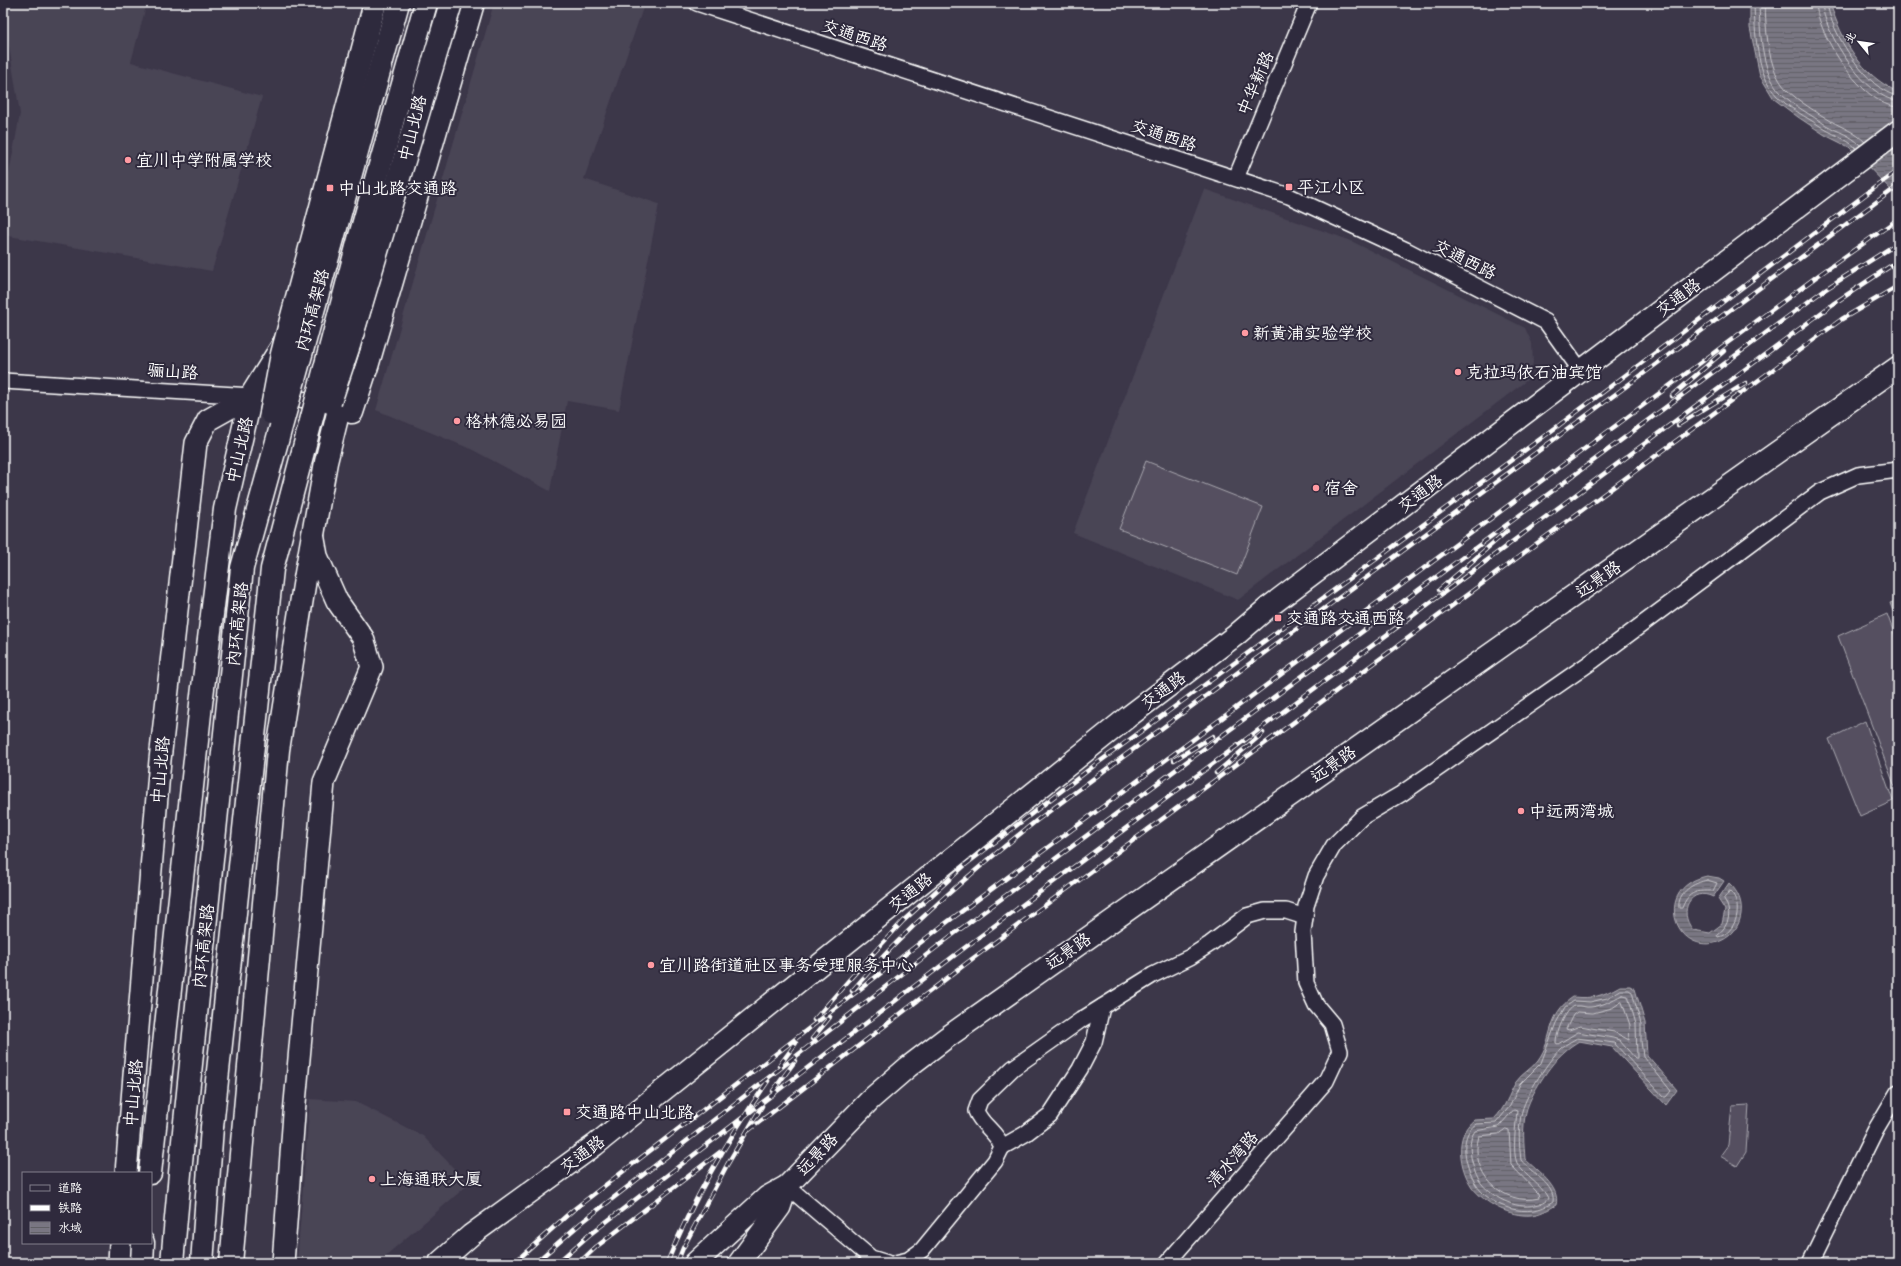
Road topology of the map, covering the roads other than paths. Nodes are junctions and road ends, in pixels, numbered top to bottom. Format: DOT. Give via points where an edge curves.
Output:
graph roads {
  1 [pos="375,3"];
  2 [pos="390,3"];
  3 [pos="398,3"];
  4 [pos="426,3"];
  5 [pos="460,3"];
  6 [pos="473,3"];
  7 [pos="697,3"];
  8 [pos="1309,3"];
  9 [pos="446,8"];
  10 [pos="1898,131"];
  11 [pos="1236,178"];
  12 [pos="384,274"];
  13 [pos="1898,367"];
  14 [pos="1581,371"];
  15 [pos="3,381"];
  16 [pos="251,396"];
  17 [pos="341,402"];
  18 [pos="326,462"];
  19 [pos="1898,470"];
  20 [pos="313,533"];
  21 [pos="242,568"];
  22 [pos="272,569"];
  23 [pos="1305,917"];
  24 [pos="1102,1007"];
  25 [pos="1898,1092"];
  26 [pos="1002,1147"];
  27 [pos="126,1172"];
  28 [pos="150,1172"];
  29 [pos="787,1186"];
  30 [pos="120,1244"];
  31 [pos="143,1244"];
  32 [pos="119,1263"];
  33 [pos="142,1263"];
  34 [pos="172,1263"];
  35 [pos="202,1263"];
  36 [pos="231,1263"];
  37 [pos="282,1263"];
  38 [pos="439,1263"];
  39 [pos="695,1263"];
  40 [pos="739,1263"];
  41 [pos="888,1263"];
  42 [pos="895,1263"];
  43 [pos="1167,1263"];
  44 [pos="1810,1263"];
  1 -- 21 [label="main road, bridge" via="282,354"];
  2 -- 16 [label="main road, 中山北路" via="308,303"];
  3 -- 21 [label="main road, 内环高架路, bridge"];
  4 -- 22 [label="main road, 内环高架路, bridge" via="358,243"];
  5 -- 9 [label="main road"];
  6 -- 12 [label="main road"];
  7 -- 11 [label="street, 交通西路"];
  8 -- 11 [label="street, 中华新路"];
  9 -- 12 [label="main road, 中山北路"];
  9 -- 22 [label="main road, bridge" via="349,345"];
  10 -- 14 [label="main road, 交通路"];
  11 -- 14 [label="street, 交通西路" via="1289,196 1325,212 1406,250 1546,322"];
  12 -- 17 [label="main road, 中山北路"];
  12 -- 18 [label="main road" via="354,406"];
  13 -- 29 [label="main road, 远景路" via="946,1038 871,1099"];
  14 -- 38 [label="main road, 交通路" via="1270,606 595,1145 471,1235"];
  15 -- 16 [label="street, 骊山路"];
  16 -- 17 [label="street, 骊山路"];
  16 -- 27 [label="main road, 中山北路" via="208,420 196,443 160,760"];
  16 -- 28 [label="main road, 中山北路" via="225,509"];
  17 -- 18 [label="main road, 中山北路"];
  18 -- 20 [label="main road, 中山北路"];
  19 -- 23 [label="street, 清水湾路" via="1858,475 1820,492 1594,660 1401,794 1362,817 1334,845 1316,876"];
  20 -- 36 [label="main road, 中山北路" via="278,750"];
  20 -- 37 [label="main road, 中山北路" via="317,556 337,602 363,638 372,668 324,782"];
  21 -- 34 [label="main road, 内环高架路, bridge"];
  22 -- 35 [label="main road, 内环高架路, bridge" via="213,1119"];
  23 -- 24 [label="street" via="1286,911 1265,911 1247,916 1204,949 1153,975"];
  23 -- 43 [label="street, 清水湾路" via="1303,932 1306,983 1316,1005 1332,1024 1340,1051 1326,1081"];
  24 -- 26 [label="street" via="1094,1042 1050,1115"];
  24 -- 26 [label="street" via="1013,1068 980,1100 976,1111 980,1120 999,1139"];
  25 -- 44 [label="street" via="1870,1142"];
  26 -- 42 [label="street" via="995,1161 922,1250 908,1260"];
  29 -- 39 [label="main road, 远景路" via="767,1197"];
  29 -- 40 [label="main road, 远景路" via="780,1207"];
  29 -- 41 [label="street" via="871,1258"];
  30 -- 32 [label="main road"];
  31 -- 33 [label="main road"];
}
